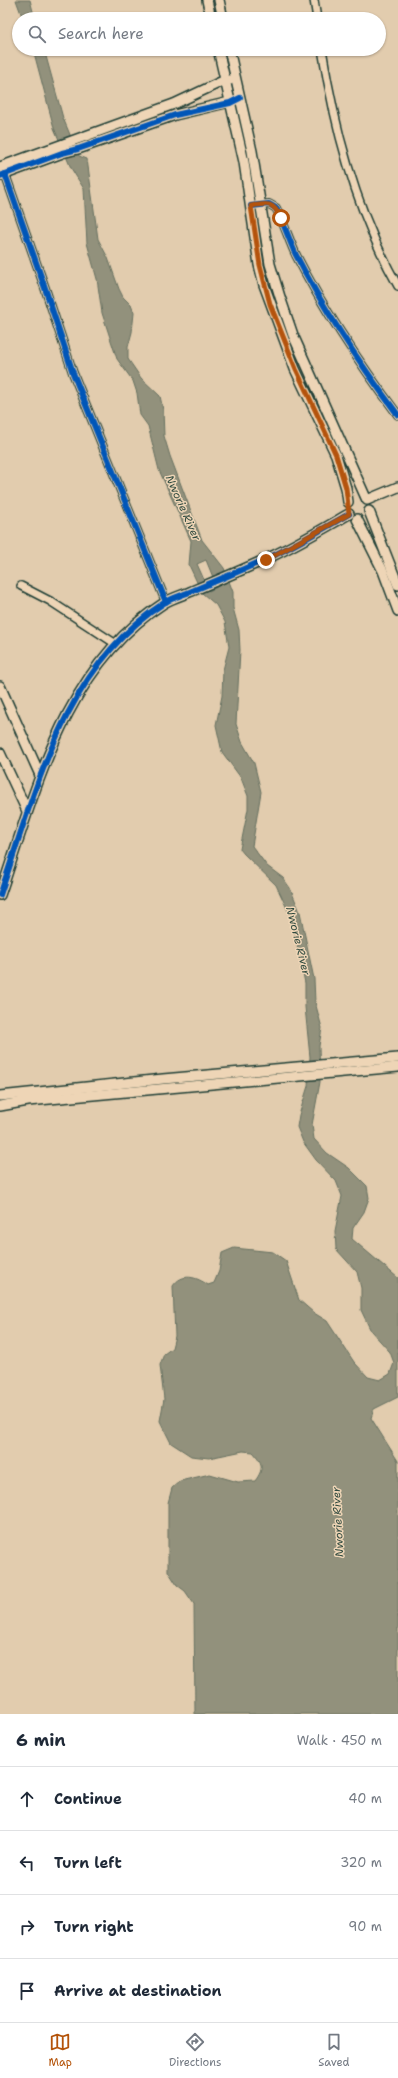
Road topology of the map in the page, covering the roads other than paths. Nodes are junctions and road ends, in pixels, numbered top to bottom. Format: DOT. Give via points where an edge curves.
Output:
graph roads {
  1 [pos="207,0"];
  2 [pos="219,0"];
  3 [pos="314,0"];
  4 [pos="210,12"];
  5 [pos="222,12"];
  6 [pos="316,12"];
  7 [pos="220,56"];
  8 [pos="231,56"];
  9 [pos="323,56"];
  10 [pos="225,80"];
  11 [pos="236,80"];
  12 [pos="240,98"];
  13 [pos="230,103"];
  14 [pos="60,149"];
  15 [pos="2,172"];
  16 [pos="262,204"];
  17 [pos="251,206"];
  18 [pos="398,286"];
  19 [pos="398,415"];
  20 [pos="398,487"];
  21 [pos="366,499"];
  22 [pos="348,502"];
  23 [pos="369,511"];
  24 [pos="353,516"];
  25 [pos="398,585"];
  26 [pos="20,586"];
  27 [pos="166,602"];
  28 [pos="398,611"];
  29 [pos="116,644"];
  30 [pos="0,686"];
  31 [pos="0,753"];
  32 [pos="40,774"];
  33 [pos="27,811"];
  34 [pos="0,895"];
  35 [pos="398,1058"];
  36 [pos="398,1067"];
  37 [pos="0,1096"];
  38 [pos="0,1106"];
  1 -- 4 [label="main road"];
  2 -- 5 [label="main road"];
  3 -- 6 [label="street"];
  7 -- 10 [label="main road"];
  8 -- 11 [label="main road"];
  9 -- 18 [label="street" via="339,135 354,183 375,242"];
  10 -- 11 [label="main road"];
  10 -- 13 [label="main road"];
  10 -- 14 [label="main road" via="174,104 74,139"];
  11 -- 12 [label="main road"];
  12 -- 13 [label="main road"];
  12 -- 16 [label="main road"];
  13 -- 14 [label="main road" via="176,115 78,149"];
  13 -- 17 [label="main road"];
  14 -- 15 [label="main road"];
  15 -- 27 [label="street" via="73,373"];
  16 -- 17 [label="street"];
  16 -- 19 [label="street" via="276,208 296,254 330,316 366,372"];
  16 -- 21 [label="main road" via="270,264 293,335"];
  17 -- 22 [label="main road" via="260,265 270,304 296,369 336,455"];
  20 -- 21 [label="main road"];
  21 -- 22 [label="main road" via="357,496"];
  21 -- 23 [label="main road" via="370,505"];
  22 -- 24 [label="main road" via="347,509"];
  23 -- 24 [label="main road" via="365,517"];
  23 -- 25 [label="main road"];
  24 -- 27 [label="main road" via="266,560"];
  24 -- 28 [label="main road" via="383,571"];
  26 -- 29 [label="street" via="50,601"];
  27 -- 29 [label="main road" via="144,617"];
  29 -- 32 [label="main road" via="88,680 69,711"];
  30 -- 32 [label="main road"];
  31 -- 33 [label="main road"];
  32 -- 33 [label="main road"];
  33 -- 34 [label="main road"];
  35 -- 37 [label="main road"];
  36 -- 38 [label="main road"];
}
